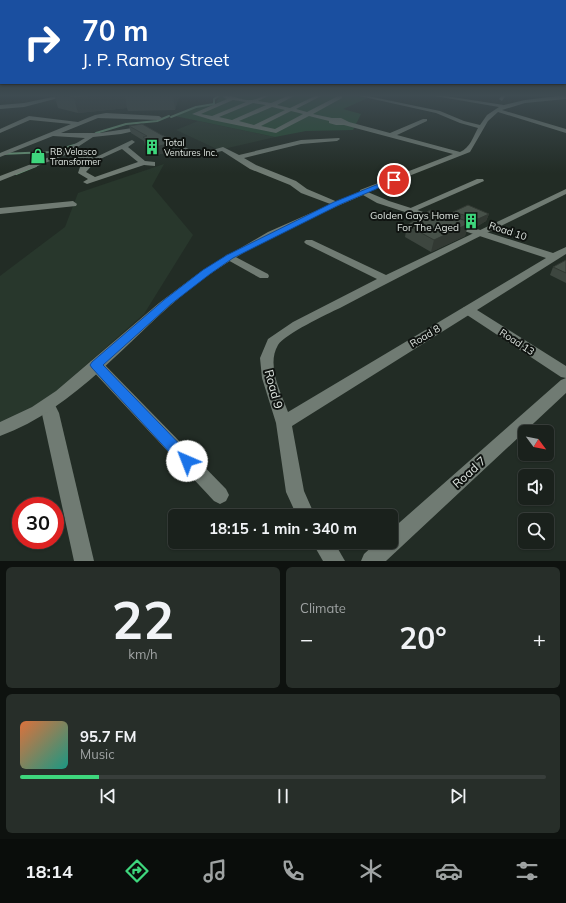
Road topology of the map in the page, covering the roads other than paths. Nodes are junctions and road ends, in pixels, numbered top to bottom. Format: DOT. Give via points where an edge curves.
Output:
graph roads {
  1 [pos="21,121"];
  2 [pos="55,121"];
  3 [pos="85,121"];
  4 [pos="229,121"];
  5 [pos="266,121"];
  6 [pos="296,121"];
  7 [pos="331,121"];
  8 [pos="422,121"];
  9 [pos="460,121"];
  10 [pos="485,121"];
  11 [pos="534,121"];
  12 [pos="233,122"];
  13 [pos="78,124"];
  14 [pos="254,127"];
  15 [pos="481,127"];
  16 [pos="0,131"];
  17 [pos="566,131"];
  18 [pos="54,134"];
  19 [pos="390,136"];
  20 [pos="90,137"];
  21 [pos="337,139"];
  22 [pos="132,142"];
  23 [pos="123,146"];
  24 [pos="63,154"];
  25 [pos="460,154"];
  26 [pos="0,155"];
  27 [pos="237,158"];
  28 [pos="92,159"];
  29 [pos="143,163"];
  30 [pos="152,164"];
  31 [pos="0,179"];
  32 [pos="480,181"];
  33 [pos="566,191"];
  34 [pos="360,194"];
  35 [pos="73,204"];
  36 [pos="336,204"];
  37 [pos="410,210"];
  38 [pos="0,211"];
  39 [pos="481,234"];
  40 [pos="309,242"];
  41 [pos="566,250"];
  42 [pos="230,257"];
  43 [pos="554,257"];
  44 [pos="264,276"];
  45 [pos="386,279"];
  46 [pos="468,310"];
  47 [pos="96,365"];
  48 [pos="566,373"];
  49 [pos="566,384"];
  50 [pos="48,405"];
  51 [pos="284,423"];
  52 [pos="0,429"];
  53 [pos="220,495"];
  54 [pos="303,509"];
  55 [pos="327,549"];
  56 [pos="84,561"];
  57 [pos="335,561"];
  58 [pos="371,561"];
  1 -- 16 [label="street"];
  2 -- 13 [label="street"];
  3 -- 13 [label="street"];
  4 -- 12 [label="street"];
  5 -- 14 [label="street"];
  6 -- 14 [label="street" via="279,130"];
  7 -- 19 [label="street"];
  8 -- 19 [label="street"];
  9 -- 15 [label="street"];
  10 -- 15 [label="street"];
  11 -- 17 [label="street"];
  12 -- 14 [label="street"];
  13 -- 18 [label="street"];
  15 -- 25 [label="street" via="470,149"];
  18 -- 20 [label="street"];
  18 -- 26 [label="street"];
  19 -- 25 [label="street"];
  20 -- 24 [label="street"];
  20 -- 27 [label="street" via="145,128 197,156 223,149"];
  21 -- 27 [label="street" via="295,143"];
  22 -- 23 [label="street"];
  23 -- 28 [label="street"];
  23 -- 29 [label="street"];
  24 -- 28 [label="street"];
  24 -- 31 [label="street"];
  25 -- 34 [label="street"];
  27 -- 36 [label="street"];
  28 -- 29 [label="street" via="82,173 90,180"];
  29 -- 30 [label="street"];
  32 -- 37 [label="street"];
  33 -- 39 [label="street, Road 9"];
  34 -- 36 [label="street"];
  34 -- 37 [label="street, Road 10"];
  35 -- 38 [label="street"];
  36 -- 42 [label="street"];
  37 -- 39 [label="street, Road 10"];
  39 -- 43 [label="street, Road 10"];
  39 -- 45 [label="street, Road 9"];
  40 -- 45 [label="street"];
  41 -- 43 [label="street, Road 8"];
  42 -- 44 [label="street"];
  42 -- 47 [label="street" via="167,302"];
  43 -- 46 [label="street, Road 8"];
  45 -- 51 [label="street, Road 9" via="297,325 273,342 267,358 269,378"];
  46 -- 48 [label="street, Road 13"];
  46 -- 51 [label="street, Road 8"];
  47 -- 50 [label="street"];
  47 -- 53 [label="street"];
  49 -- 58 [label="street, Road 7"];
  50 -- 52 [label="street"];
  50 -- 56 [label="street"];
  51 -- 54 [label="street, Road 9" via="295,492"];
  55 -- 57 [label="street"];
}
